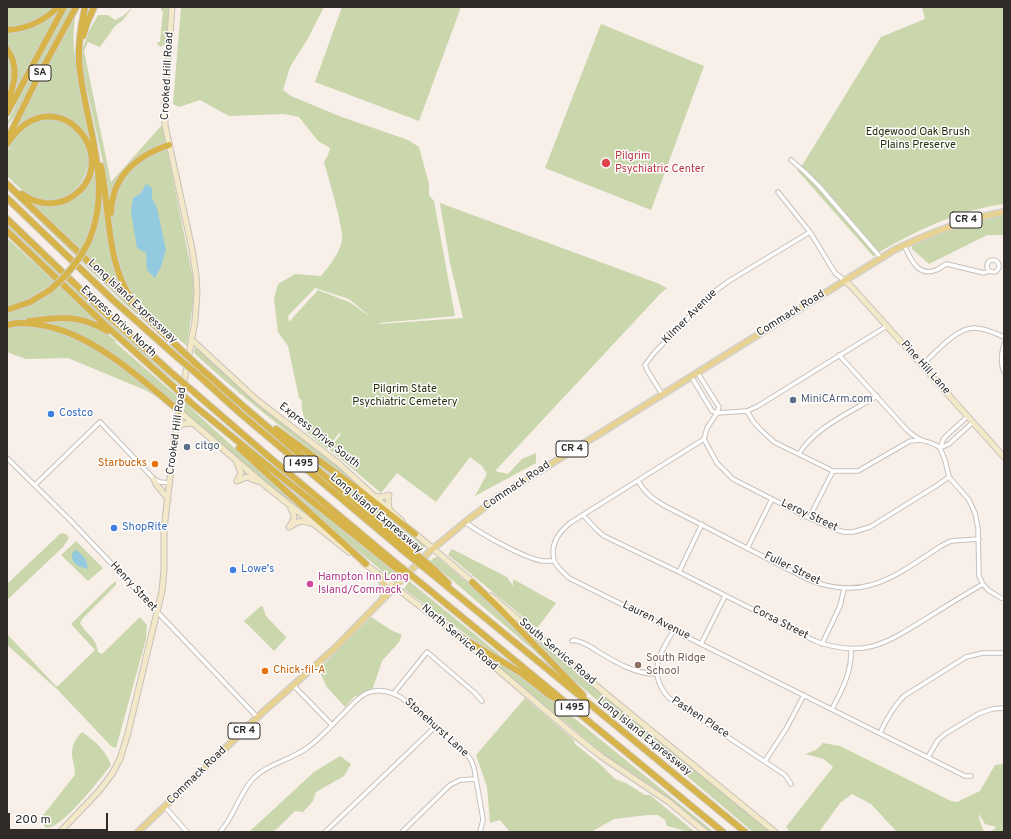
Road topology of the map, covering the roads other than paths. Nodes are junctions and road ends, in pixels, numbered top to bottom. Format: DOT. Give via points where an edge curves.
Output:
graph roads {
  1 [pos="58,7"];
  2 [pos="64,7"];
  3 [pos="76,7"];
  4 [pos="85,7"];
  5 [pos="94,7"];
  6 [pos="172,7"];
  7 [pos="7,30"];
  8 [pos="7,49"];
  9 [pos="83,87"];
  10 [pos="7,104"];
  11 [pos="7,113"];
  12 [pos="91,129"];
  13 [pos="7,141"];
  14 [pos="7,144"];
  15 [pos="169,145"];
  16 [pos="791,160"];
  17 [pos="7,184"];
  18 [pos="778,192"];
  19 [pos="7,198"];
  20 [pos="1004,212"];
  21 [pos="7,219"];
  22 [pos="7,231"];
  23 [pos="810,232"];
  24 [pos="904,245"];
  25 [pos="113,249"];
  26 [pos="881,258"];
  27 [pos="989,271"];
  28 [pos="844,280"];
  29 [pos="7,310"];
  30 [pos="14,323"];
  31 [pos="153,323"];
  32 [pos="7,325"];
  33 [pos="887,326"];
  34 [pos="1004,336"];
  35 [pos="192,340"];
  36 [pos="1004,344"];
  37 [pos="130,349"];
  38 [pos="839,355"];
  39 [pos="922,365"];
  40 [pos="697,372"];
  41 [pos="1004,372"];
  42 [pos="691,376"];
  43 [pos="662,394"];
  44 [pos="877,396"];
  45 [pos="242,405"];
  46 [pos="747,411"];
  47 [pos="179,412"];
  48 [pos="717,413"];
  49 [pos="968,416"];
  50 [pos="974,422"];
  51 [pos="192,423"];
  52 [pos="217,425"];
  53 [pos="176,429"];
  54 [pos="704,439"];
  55 [pos="922,440"];
  56 [pos="940,448"];
  57 [pos="799,454"];
  58 [pos="1004,457"];
  59 [pos="7,458"];
  60 [pos="236,461"];
  61 [pos="833,471"];
  62 [pos="949,477"];
  63 [pos="154,479"];
  64 [pos="638,481"];
  65 [pos="170,483"];
  66 [pos="35,485"];
  67 [pos="267,487"];
  68 [pos="375,496"];
  69 [pos="168,498"];
  70 [pos="772,499"];
  71 [pos="285,502"];
  72 [pos="390,509"];
  73 [pos="583,515"];
  74 [pos="810,518"];
  75 [pos="465,522"];
  76 [pos="313,524"];
  77 [pos="702,524"];
  78 [pos="415,534"];
  79 [pos="979,539"];
  80 [pos="748,547"];
  81 [pos="433,549"];
  82 [pos="408,551"];
  83 [pos="554,561"];
  84 [pos="366,564"];
  85 [pos="395,564"];
  86 [pos="679,572"];
  87 [pos="379,574"];
  88 [pos="472,582"];
  89 [pos="983,584"];
  90 [pos="395,586"];
  91 [pos="844,589"];
  92 [pos="725,596"];
  93 [pos="383,598"];
  94 [pos="1004,598"];
  95 [pos="157,613"];
  96 [pos="674,630"];
  97 [pos="453,632"];
  98 [pos="572,641"];
  99 [pos="701,644"];
  100 [pos="822,644"];
  101 [pos="851,649"];
  102 [pos="1004,653"];
  103 [pos="656,674"];
  104 [pos="293,685"];
  105 [pos="394,693"];
  106 [pos="804,695"];
  107 [pos="482,701"];
  108 [pos="566,703"];
  109 [pos="1004,708"];
  110 [pos="832,709"];
  111 [pos="596,710"];
  112 [pos="258,718"];
  113 [pos="332,725"];
  114 [pos="435,727"];
  115 [pos="880,733"];
  116 [pos="928,757"];
  117 [pos="765,761"];
  118 [pos="971,776"];
  119 [pos="476,779"];
  120 [pos="791,784"];
  121 [pos="165,807"];
  122 [pos="60,832"];
  123 [pos="138,832"];
  124 [pos="187,832"];
  125 [pos="220,832"];
  126 [pos="325,832"];
  127 [pos="402,832"];
  128 [pos="480,832"];
  129 [pos="705,832"];
  130 [pos="723,832"];
  131 [pos="745,832"];
  132 [pos="775,832"];
  1 -- 7 [label="highway" via="31,25"];
  2 -- 11 [label="highway, SA"];
  3 -- 13 [label="highway, SA"];
  4 -- 9 [label="highway" via="79,42"];
  5 -- 9 [label="highway" via="83,36"];
  6 -- 15 [label="main road, Crooked Hill Road" via="164,119"];
  8 -- 10 [label="highway" via="15,74"];
  9 -- 12 [label="highway"];
  12 -- 25 [label="highway" via="103,173"];
  12 -- 29 [label="highway, bridge" via="98,164 99,189 96,219 88,243 72,268 50,290 30,302"];
  14 -- 17 [label="highway" via="27,123 44,117 59,118 72,124 82,133 89,146 91,162 89,174 82,188 62,202 38,202"];
  15 -- 25 [label="highway" via="149,152 126,172 120,181 111,209"];
  15 -- 35 [label="main road, Crooked Hill Road" via="196,275 197,301"];
  16 -- 26 [label="street" via="806,172"];
  17 -- 31 [label="highway"];
  18 -- 23 [label="street"];
  19 -- 82 [label="highway, Long Island Expressway / I 495, bridge" via="113,300 241,414"];
  20 -- 24 [label="main road, Commack Road / CR 4" via="967,220"];
  21 -- 85 [label="highway, I 495, bridge" via="175,376"];
  22 -- 37 [label="highway, Express Drive North"];
  23 -- 28 [label="street" via="835,273"];
  23 -- 43 [label="street, Kilmer Avenue" via="711,294 654,353 645,364 646,370"];
  24 -- 26 [label="main road, Commack Road / CR 4"];
  24 -- 27 [label="street" via="916,267 921,270 936,270 947,264 984,273"];
  25 -- 31 [label="highway" via="116,267 125,288"];
  26 -- 28 [label="main road, Commack Road / CR 4"];
  28 -- 33 [label="main road, Pine Hill Lane"];
  28 -- 40 [label="main road, Commack Road / CR 4"];
  30 -- 32 [label="highway"];
  30 -- 37 [label="highway" via="60,318 82,319 102,328"];
  30 -- 47 [label="highway" via="47,326 79,337 129,370"];
  31 -- 45 [label="highway, bridge"];
  33 -- 38 [label="street"];
  33 -- 39 [label="main road, Pine Hill Lane"];
  34 -- 39 [label="street" via="983,329 965,329 952,337"];
  35 -- 47 [label="main road, Crooked Hill Road"];
  35 -- 68 [label="main road, Express Drive South" via="267,408 338,463"];
  36 -- 41 [label="street" via="1001,354"];
  37 -- 52 [label="highway, Express Drive North, bridge"];
  38 -- 44 [label="street"];
  38 -- 46 [label="street"];
  39 -- 49 [label="main road, Pine Hill Lane"];
  40 -- 42 [label="main road, Commack Road / CR 4"];
  40 -- 48 [label="street" via="719,407"];
  42 -- 43 [label="main road, Commack Road / CR 4"];
  42 -- 48 [label="street" via="712,411"];
  43 -- 75 [label="main road, Commack Road / CR 4" via="498,497"];
  44 -- 55 [label="street" via="906,430"];
  44 -- 57 [label="street" via="816,433"];
  45 -- 78 [label="highway"];
  45 -- 82 [label="highway"];
  46 -- 48 [label="street"];
  46 -- 57 [label="street" via="752,421 774,442"];
  47 -- 51 [label="main road, North Service Road"];
  47 -- 53 [label="main road, Crooked Hill Road"];
  48 -- 54 [label="street" via="707,428"];
  49 -- 50 [label="main road, Pine Hill Lane"];
  49 -- 56 [label="street" via="944,438"];
  50 -- 56 [label="street" via="949,444"];
  50 -- 58 [label="main road, Pine Hill Lane"];
  51 -- 53 [label="main road" via="183,424"];
  51 -- 60 [label="main road, North Service Road"];
  52 -- 84 [label="highway"];
  52 -- 85 [label="highway"];
  53 -- 65 [label="main road, Crooked Hill Road"];
  54 -- 64 [label="street"];
  54 -- 70 [label="street, Leroy Street" via="712,456 727,474"];
  55 -- 56 [label="street"];
  55 -- 61 [label="street" via="910,440 858,471"];
  56 -- 62 [label="street"];
  57 -- 61 [label="street"];
  59 -- 66 [label="street, Henry Street"];
  60 -- 67 [label="main road, North Service Road"];
  60 -- 67 [label="main road" via="241,473 238,481 249,478"];
  61 -- 74 [label="street"];
  62 -- 74 [label="street, Leroy Street" via="862,530 844,532"];
  62 -- 79 [label="street" via="969,500 975,513"];
  63 -- 65 [label="street"];
  63 -- 66 [label="street" via="100,422"];
  63 -- 69 [label="main road"];
  64 -- 73 [label="street"];
  64 -- 77 [label="street, Fuller Street" via="644,491 657,502"];
  65 -- 69 [label="main road, Crooked Hill Road"];
  66 -- 95 [label="street, Henry Street"];
  67 -- 71 [label="main road, North Service Road"];
  68 -- 72 [label="main road, Express Drive South"];
  68 -- 72 [label="main road" via="389,495"];
  69 -- 95 [label="main road, Crooked Hill Road" via="164,536 164,578"];
  70 -- 74 [label="street, Leroy Street"];
  70 -- 80 [label="street"];
  71 -- 76 [label="main road, North Service Road"];
  71 -- 76 [label="main road" via="294,515 294,521 289,528 299,521"];
  72 -- 78 [label="main road, Express Drive South"];
  73 -- 83 [label="street" via="562,529 554,546"];
  73 -- 86 [label="street, Corsa Street" via="604,536"];
  75 -- 81 [label="main road, Commack Road / CR 4"];
  75 -- 83 [label="street" via="520,553 542,561"];
  76 -- 84 [label="main road, North Service Road"];
  77 -- 80 [label="street, Fuller Street"];
  77 -- 86 [label="street"];
  78 -- 81 [label="main road, Express Drive South"];
  79 -- 89 [label="street" via="978,567"];
  79 -- 91 [label="street, Fuller Street" via="951,541 882,582"];
  80 -- 91 [label="street, Fuller Street" via="807,579"];
  81 -- 88 [label="main road, South Service Road"];
  81 -- 90 [label="main road, Commack Road / CR 4"];
  82 -- 111 [label="highway, Long Island Expressway / I 495, bridge" via="465,602"];
  83 -- 96 [label="street, Lauren Avenue" via="569,578"];
  84 -- 87 [label="main road, North Service Road"];
  85 -- 108 [label="highway, Long Island Expressway / I 495, bridge" via="456,611"];
  86 -- 92 [label="street, Corsa Street"];
  87 -- 90 [label="main road, North Service Road"];
  87 -- 93 [label="main road" via="384,586"];
  88 -- 111 [label="highway"];
  88 -- 132 [label="main road, South Service Road"];
  89 -- 94 [label="street" via="994,595"];
  89 -- 101 [label="street, Corsa Street" via="889,641 871,647"];
  90 -- 93 [label="main road, Commack Road / CR 4"];
  90 -- 97 [label="main road, North Service Road"];
  91 -- 100 [label="street" via="840,606"];
  92 -- 99 [label="street"];
  92 -- 100 [label="street, Corsa Street"];
  93 -- 104 [label="main road, Commack Road / CR 4"];
  95 -- 112 [label="street, Henry Street"];
  95 -- 122 [label="main road, Crooked Hill Road" via="120,759 99,792"];
  96 -- 99 [label="street, Lauren Avenue"];
  96 -- 103 [label="street" via="657,662"];
  97 -- 108 [label="highway" via="521,673 549,695"];
  97 -- 129 [label="main road, North Service Road" via="602,757 669,802"];
  98 -- 103 [label="street" via="581,641 638,672"];
  99 -- 106 [label="street, Lauren Avenue"];
  100 -- 101 [label="street, Corsa Street"];
  101 -- 110 [label="street" via="848,675"];
  102 -- 115 [label="street" via="983,653 966,657 904,696 890,713"];
  103 -- 117 [label="street, Pashen Place" via="669,698"];
  104 -- 112 [label="main road, Commack Road / CR 4"];
  104 -- 113 [label="street"];
  105 -- 107 [label="street" via="427,652"];
  105 -- 113 [label="street, Stonehurst Lane" via="368,693"];
  105 -- 114 [label="street, Stonehurst Lane"];
  106 -- 110 [label="street, Lauren Avenue"];
  106 -- 117 [label="street"];
  108 -- 130 [label="highway, Long Island Expressway / I 495"];
  109 -- 116 [label="street" via="978,714 945,734 938,740"];
  110 -- 115 [label="street, Lauren Avenue"];
  111 -- 131 [label="highway, Long Island Expressway / I 495"];
  112 -- 121 [label="main road, Commack Road / CR 4"];
  113 -- 125 [label="street, Stonehurst Lane" via="297,755 275,764 253,779"];
  114 -- 119 [label="street, Stonehurst Lane" via="466,753 471,760"];
  114 -- 126 [label="street"];
  115 -- 116 [label="street, Lauren Avenue"];
  116 -- 118 [label="street, Lauren Avenue" via="965,776"];
  117 -- 120 [label="street, Pashen Place" via="785,775"];
  119 -- 127 [label="street" via="460,780 450,785"];
  119 -- 128 [label="street, Stonehurst Lane" via="483,820"];
  121 -- 123 [label="main road, Commack Road / CR 4"];
  121 -- 124 [label="street"];
}
